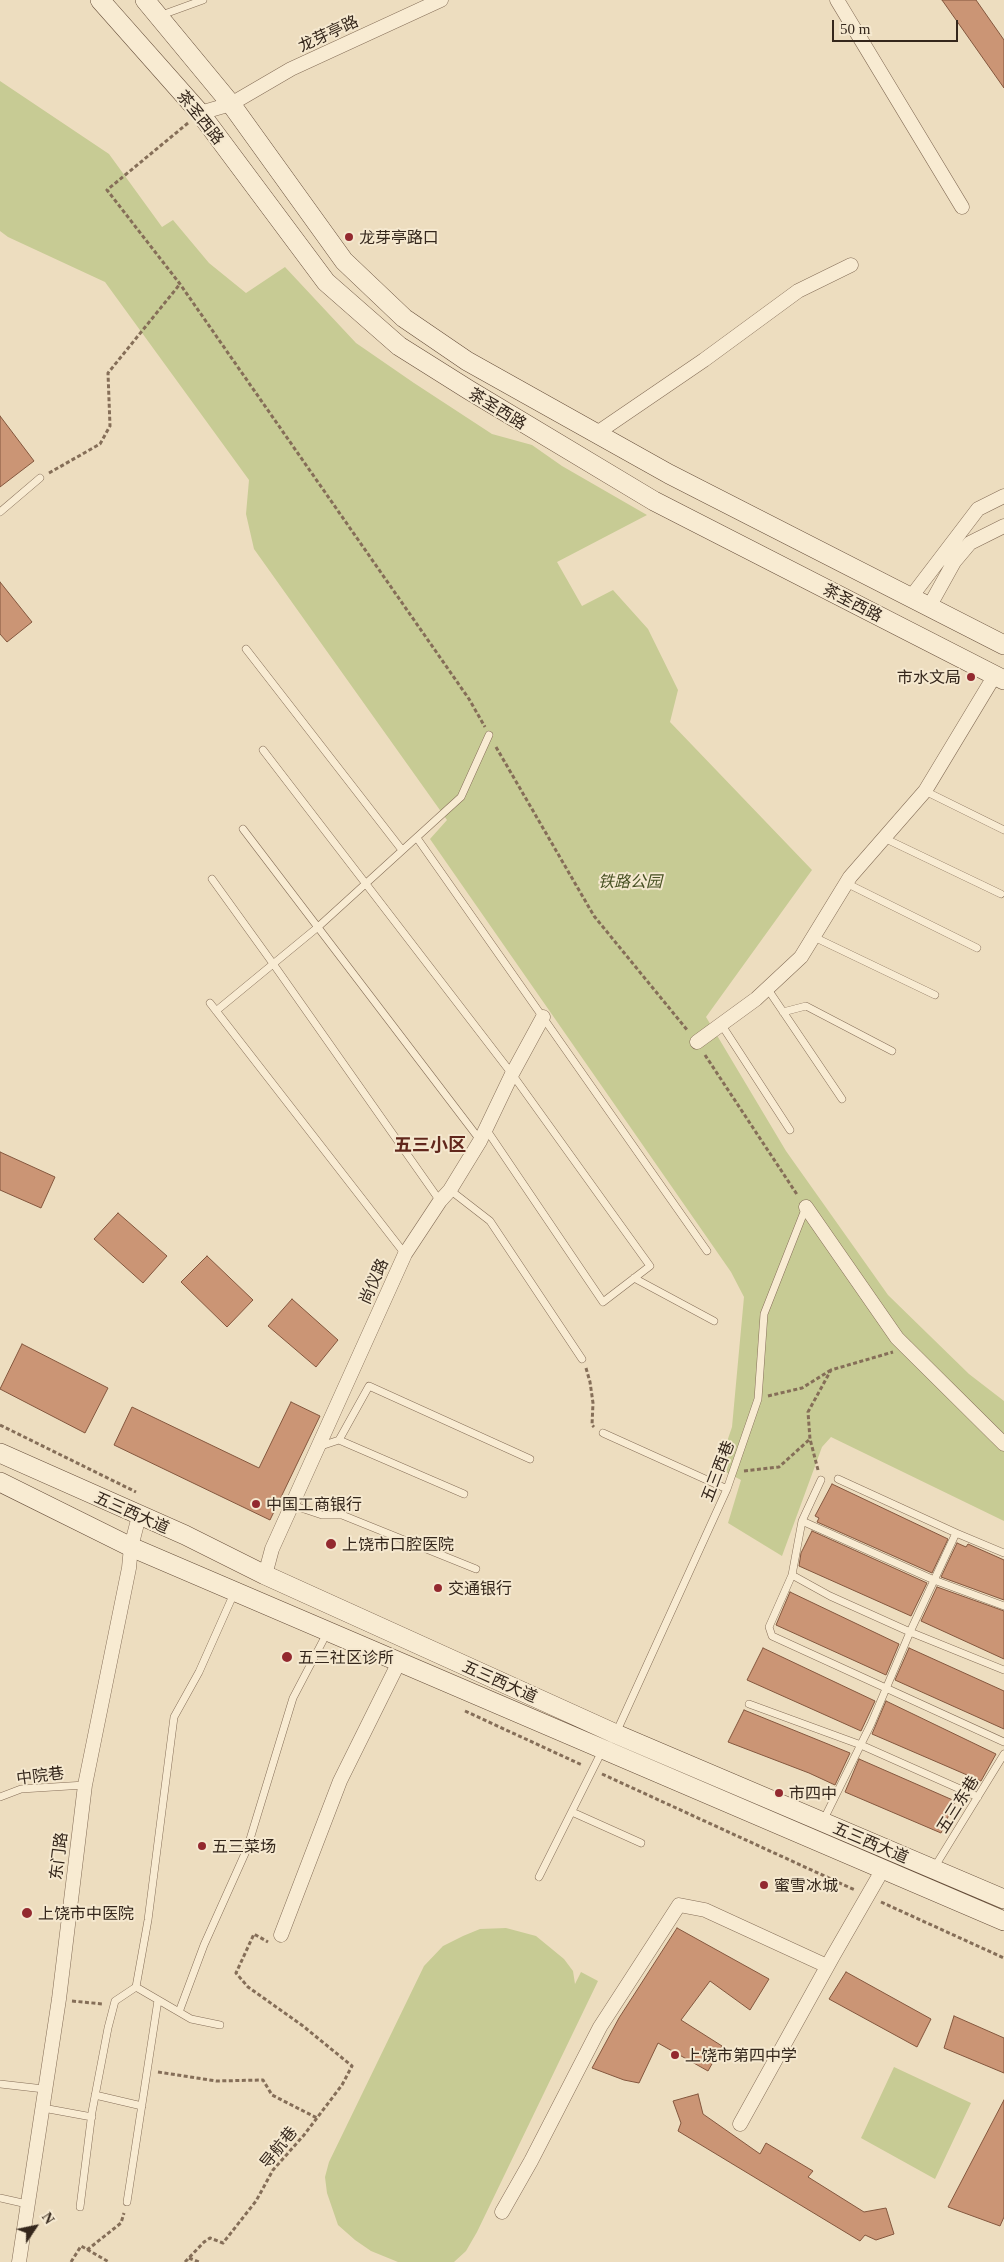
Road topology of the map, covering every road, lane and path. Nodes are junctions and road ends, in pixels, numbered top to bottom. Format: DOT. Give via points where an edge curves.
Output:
graph roads {
  1 [pos="100,0"];
  2 [pos="145,0"];
  3 [pos="204,0"];
  4 [pos="442,0"];
  5 [pos="837,0"];
  6 [pos="427,3"];
  7 [pos="159,16"];
  8 [pos="231,104"];
  9 [pos="200,113"];
  10 [pos="962,208"];
  11 [pos="851,265"];
  12 [pos="180,284"];
  13 [pos="597,433"];
  14 [pos="40,478"];
  15 [pos="1004,496"];
  16 [pos="1,510"];
  17 [pos="1004,526"];
  18 [pos="911,597"];
  19 [pos="929,606"];
  20 [pos="1004,645"];
  21 [pos="246,650"];
  22 [pos="1000,677"];
  23 [pos="489,735"];
  24 [pos="263,750"];
  25 [pos="925,791"];
  26 [pos="243,830"];
  27 [pos="1004,830"];
  28 [pos="417,838"];
  29 [pos="884,838"];
  30 [pos="402,850"];
  31 [pos="212,879"];
  32 [pos="366,883"];
  33 [pos="846,884"];
  34 [pos="1001,894"];
  35 [pos="318,928"];
  36 [pos="814,937"];
  37 [pos="977,948"];
  38 [pos="274,965"];
  39 [pos="767,988"];
  40 [pos="935,995"];
  41 [pos="210,1004"];
  42 [pos="216,1011"];
  43 [pos="783,1012"];
  44 [pos="543,1017"];
  45 [pos="721,1024"];
  46 [pos="697,1042"];
  47 [pos="892,1051"];
  48 [pos="512,1074"];
  49 [pos="842,1099"];
  50 [pos="790,1130"];
  51 [pos="483,1135"];
  52 [pos="450,1190"];
  53 [pos="440,1201"];
  54 [pos="806,1207"];
  55 [pos="707,1251"];
  56 [pos="405,1254"];
  57 [pos="634,1278"];
  58 [pos="714,1321"];
  59 [pos="908,1348"];
  60 [pos="582,1359"];
  61 [pos="831,1370"];
  62 [pos="758,1399"];
  63 [pos="603,1433"];
  64 [pos="339,1440"];
  65 [pos="810,1440"];
  66 [pos="1004,1444"];
  67 [pos="318,1447"];
  68 [pos="0,1453"];
  69 [pos="530,1459"];
  70 [pos="733,1472"];
  71 [pos="838,1479"];
  72 [pos="821,1480"];
  73 [pos="0,1482"];
  74 [pos="727,1489"];
  75 [pos="464,1494"];
  76 [pos="292,1505"];
  77 [pos="139,1516"];
  78 [pos="802,1521"];
  79 [pos="956,1533"];
  80 [pos="131,1547"];
  81 [pos="1004,1553"];
  82 [pos="476,1569"];
  83 [pos="265,1574"];
  84 [pos="792,1575"];
  85 [pos="934,1580"];
  86 [pos="235,1591"];
  87 [pos="1004,1606"];
  88 [pos="328,1631"];
  89 [pos="910,1632"];
  90 [pos="399,1662"];
  91 [pos="1004,1670"];
  92 [pos="886,1689"];
  93 [pos="749,1704"];
  94 [pos="461,1709"];
  95 [pos="616,1734"];
  96 [pos="1004,1742"];
  97 [pos="861,1745"];
  98 [pos="603,1749"];
  99 [pos="1004,1754"];
  100 [pos="593,1770"];
  101 [pos="84,1785"];
  102 [pos="0,1797"];
  103 [pos="978,1797"];
  104 [pos="572,1812"];
  105 [pos="823,1822"];
  106 [pos="641,1843"];
  107 [pos="883,1869"];
  108 [pos="933,1869"];
  109 [pos="540,1877"];
  110 [pos="868,1896"];
  111 [pos="1004,1899"];
  112 [pos="1004,1921"];
  113 [pos="281,1935"];
  114 [pos="1004,1958"];
  115 [pos="827,1966"];
  116 [pos="136,1988"];
  117 [pos="59,1999"];
  118 [pos="158,2000"];
  119 [pos="114,2005"];
  120 [pos="178,2012"];
  121 [pos="220,2025"];
  122 [pos="147,2071"];
  123 [pos="0,2084"];
  124 [pos="44,2089"];
  125 [pos="95,2095"];
  126 [pos="142,2106"];
  127 [pos="43,2108"];
  128 [pos="92,2117"];
  129 [pos="316,2118"];
  130 [pos="740,2124"];
  131 [pos="0,2198"];
  132 [pos="127,2202"];
  133 [pos="27,2204"];
  134 [pos="80,2207"];
  135 [pos="502,2212"];
  136 [pos="87,2250"];
  137 [pos="189,2258"];
  138 [pos="20,2262"];
  139 [pos="71,2262"];
  140 [pos="109,2262"];
  141 [pos="185,2262"];
  142 [pos="199,2262"];
  1 -- 9 [label="main road, 茶圣西路"];
  2 -- 7 [label="main road, 茶圣西路"];
  3 -- 7 [label="lane"];
  4 -- 6 [label="street, 龙芽亭路"];
  5 -- 10 [label="street"];
  6 -- 8 [label="street, 龙芽亭路" via="292,69"];
  7 -- 8 [label="main road, 茶圣西路"];
  8 -- 9 [label="street, 龙芽亭路"];
  8 -- 13 [label="main road, 茶圣西路" via="344,261 404,318 467,361"];
  9 -- 12 [label="path" via="107,190"];
  9 -- 22 [label="main road, 茶圣西路" via="326,282 399,346 654,500"];
  11 -- 13 [label="street" via="798,291"];
  12 -- 14 [label="path" via="108,372 110,426 100,444"];
  12 -- 23 [label="path" via="469,699"];
  13 -- 18 [label="main road, 茶圣西路" via="669,474"];
  14 -- 16 [label="lane"];
  15 -- 18 [label="street" via="978,509"];
  17 -- 19 [label="street" via="970,542 954,562"];
  18 -- 19 [label="main road, 茶圣西路"];
  19 -- 20 [label="main road, 茶圣西路"];
  21 -- 30 [label="lane"];
  22 -- 25 [label="street"];
  23 -- 28 [label="lane" via="461,797"];
  23 -- 46 [label="path" via="594,916"];
  24 -- 32 [label="lane"];
  25 -- 27 [label="lane"];
  25 -- 29 [label="street"];
  26 -- 35 [label="lane"];
  28 -- 30 [label="lane"];
  28 -- 44 [label="lane"];
  29 -- 33 [label="street"];
  29 -- 34 [label="lane"];
  30 -- 32 [label="lane"];
  31 -- 38 [label="lane"];
  32 -- 35 [label="lane"];
  32 -- 48 [label="lane"];
  33 -- 36 [label="street"];
  33 -- 37 [label="lane"];
  35 -- 38 [label="lane"];
  35 -- 51 [label="lane"];
  36 -- 39 [label="street" via="801,957"];
  36 -- 40 [label="lane"];
  38 -- 42 [label="lane"];
  38 -- 53 [label="lane"];
  39 -- 43 [label="lane"];
  39 -- 45 [label="street"];
  41 -- 42 [label="lane"];
  42 -- 56 [label="lane"];
  43 -- 47 [label="lane" via="806,1006"];
  43 -- 49 [label="lane"];
  44 -- 48 [label="street, 尚仪路"];
  44 -- 55 [label="lane"];
  45 -- 46 [label="street"];
  45 -- 50 [label="lane"];
  46 -- 54 [label="path"];
  48 -- 51 [label="street, 尚仪路"];
  48 -- 57 [label="lane" via="650,1266"];
  51 -- 52 [label="street, 尚仪路"];
  51 -- 57 [label="lane" via="603,1302"];
  52 -- 53 [label="street, 尚仪路"];
  52 -- 60 [label="lane" via="490,1221"];
  53 -- 56 [label="street, 尚仪路"];
  54 -- 59 [label="street" via="897,1338"];
  54 -- 62 [label="lane, 五三西巷" via="764,1314"];
  56 -- 67 [label="street, 尚仪路"];
  57 -- 58 [label="lane"];
  59 -- 61 [label="path"];
  59 -- 66 [label="street"];
  60 -- 63 [label="path" via="590,1382 592,1425"];
  61 -- 62 [label="path" via="802,1388"];
  61 -- 65 [label="path" via="808,1412"];
  62 -- 70 [label="lane, 五三西巷"];
  63 -- 74 [label="lane"];
  64 -- 67 [label="lane"];
  64 -- 69 [label="lane" via="368,1386"];
  64 -- 75 [label="lane"];
  65 -- 70 [label="path" via="779,1468"];
  65 -- 72 [label="path"];
  67 -- 76 [label="street, 尚仪路"];
  68 -- 77 [label="main road, 五三西大道"];
  70 -- 74 [label="lane, 五三西巷"];
  71 -- 79 [label="lane"];
  72 -- 78 [label="lane"];
  73 -- 80 [label="main road, 五三西大道"];
  74 -- 95 [label="lane, 五三西巷"];
  76 -- 82 [label="lane" via="322,1515 342,1515"];
  76 -- 83 [label="street, 尚仪路" via="272,1549"];
  77 -- 80 [label="street, 东门路"];
  77 -- 83 [label="main road, 五三西大道"];
  78 -- 84 [label="lane"];
  78 -- 85 [label="lane"];
  79 -- 81 [label="lane"];
  79 -- 85 [label="lane"];
  80 -- 86 [label="main road, 五三西大道"];
  80 -- 101 [label="street, 东门路" via="130,1568"];
  83 -- 95 [label="main road, 五三西大道"];
  84 -- 89 [label="lane"];
  84 -- 92 [label="lane" via="768,1627 772,1636"];
  85 -- 87 [label="lane"];
  85 -- 89 [label="lane"];
  86 -- 88 [label="main road, 五三西大道"];
  86 -- 116 [label="lane" via="199,1672 174,1717"];
  88 -- 90 [label="main road, 五三西大道"];
  88 -- 120 [label="lane" via="293,1698 247,1848"];
  89 -- 91 [label="lane"];
  89 -- 92 [label="lane"];
  90 -- 98 [label="main road, 五三西大道"];
  90 -- 113 [label="street" via="340,1781"];
  92 -- 96 [label="lane"];
  92 -- 97 [label="lane"];
  93 -- 97 [label="lane"];
  94 -- 100 [label="path"];
  95 -- 105 [label="main road, 五三西大道"];
  97 -- 103 [label="lane"];
  97 -- 105 [label="lane"];
  98 -- 100 [label="lane"];
  98 -- 107 [label="main road, 五三西大道"];
  99 -- 103 [label="lane, 五三东巷"];
  100 -- 104 [label="lane"];
  100 -- 110 [label="path"];
  101 -- 102 [label="lane, 中院巷" via="22,1789"];
  101 -- 117 [label="street, 东门路"];
  103 -- 108 [label="lane, 五三东巷"];
  104 -- 106 [label="lane"];
  104 -- 109 [label="lane"];
  105 -- 108 [label="main road, 五三西大道"];
  107 -- 110 [label="street"];
  107 -- 112 [label="main road, 五三西大道"];
  108 -- 111 [label="main road, 五三西大道"];
  110 -- 114 [label="path"];
  110 -- 115 [label="street"];
  113 -- 129 [label="path, 导航巷" via="276,1948 254,1934 236,1973 248,1987 352,2066 342,2085"];
  115 -- 130 [label="street"];
  115 -- 135 [label="street" via="705,1910 679,1905 600,2027"];
  116 -- 118 [label="lane"];
  116 -- 119 [label="lane" via="115,2001"];
  117 -- 119 [label="path"];
  117 -- 124 [label="street, 东门路"];
  118 -- 120 [label="lane"];
  118 -- 122 [label="lane"];
  119 -- 125 [label="lane"];
  120 -- 121 [label="lane" via="191,2019"];
  122 -- 126 [label="lane"];
  122 -- 129 [label="path" via="216,2081 263,2080 272,2095"];
  123 -- 124 [label="lane"];
  124 -- 127 [label="street, 东门路"];
  125 -- 126 [label="lane"];
  125 -- 128 [label="lane"];
  126 -- 132 [label="lane"];
  127 -- 128 [label="lane"];
  127 -- 133 [label="street, 东门路"];
  128 -- 134 [label="lane"];
  129 -- 137 [label="path, 导航巷" via="273,2170 256,2201 223,2243 210,2238"];
  131 -- 133 [label="lane"];
  132 -- 136 [label="path" via="121,2223"];
  133 -- 138 [label="street, 东门路"];
  136 -- 139 [label="path" via="82,2246"];
  136 -- 140 [label="path"];
  137 -- 141 [label="path, 导航巷"];
  137 -- 142 [label="path"];
}
